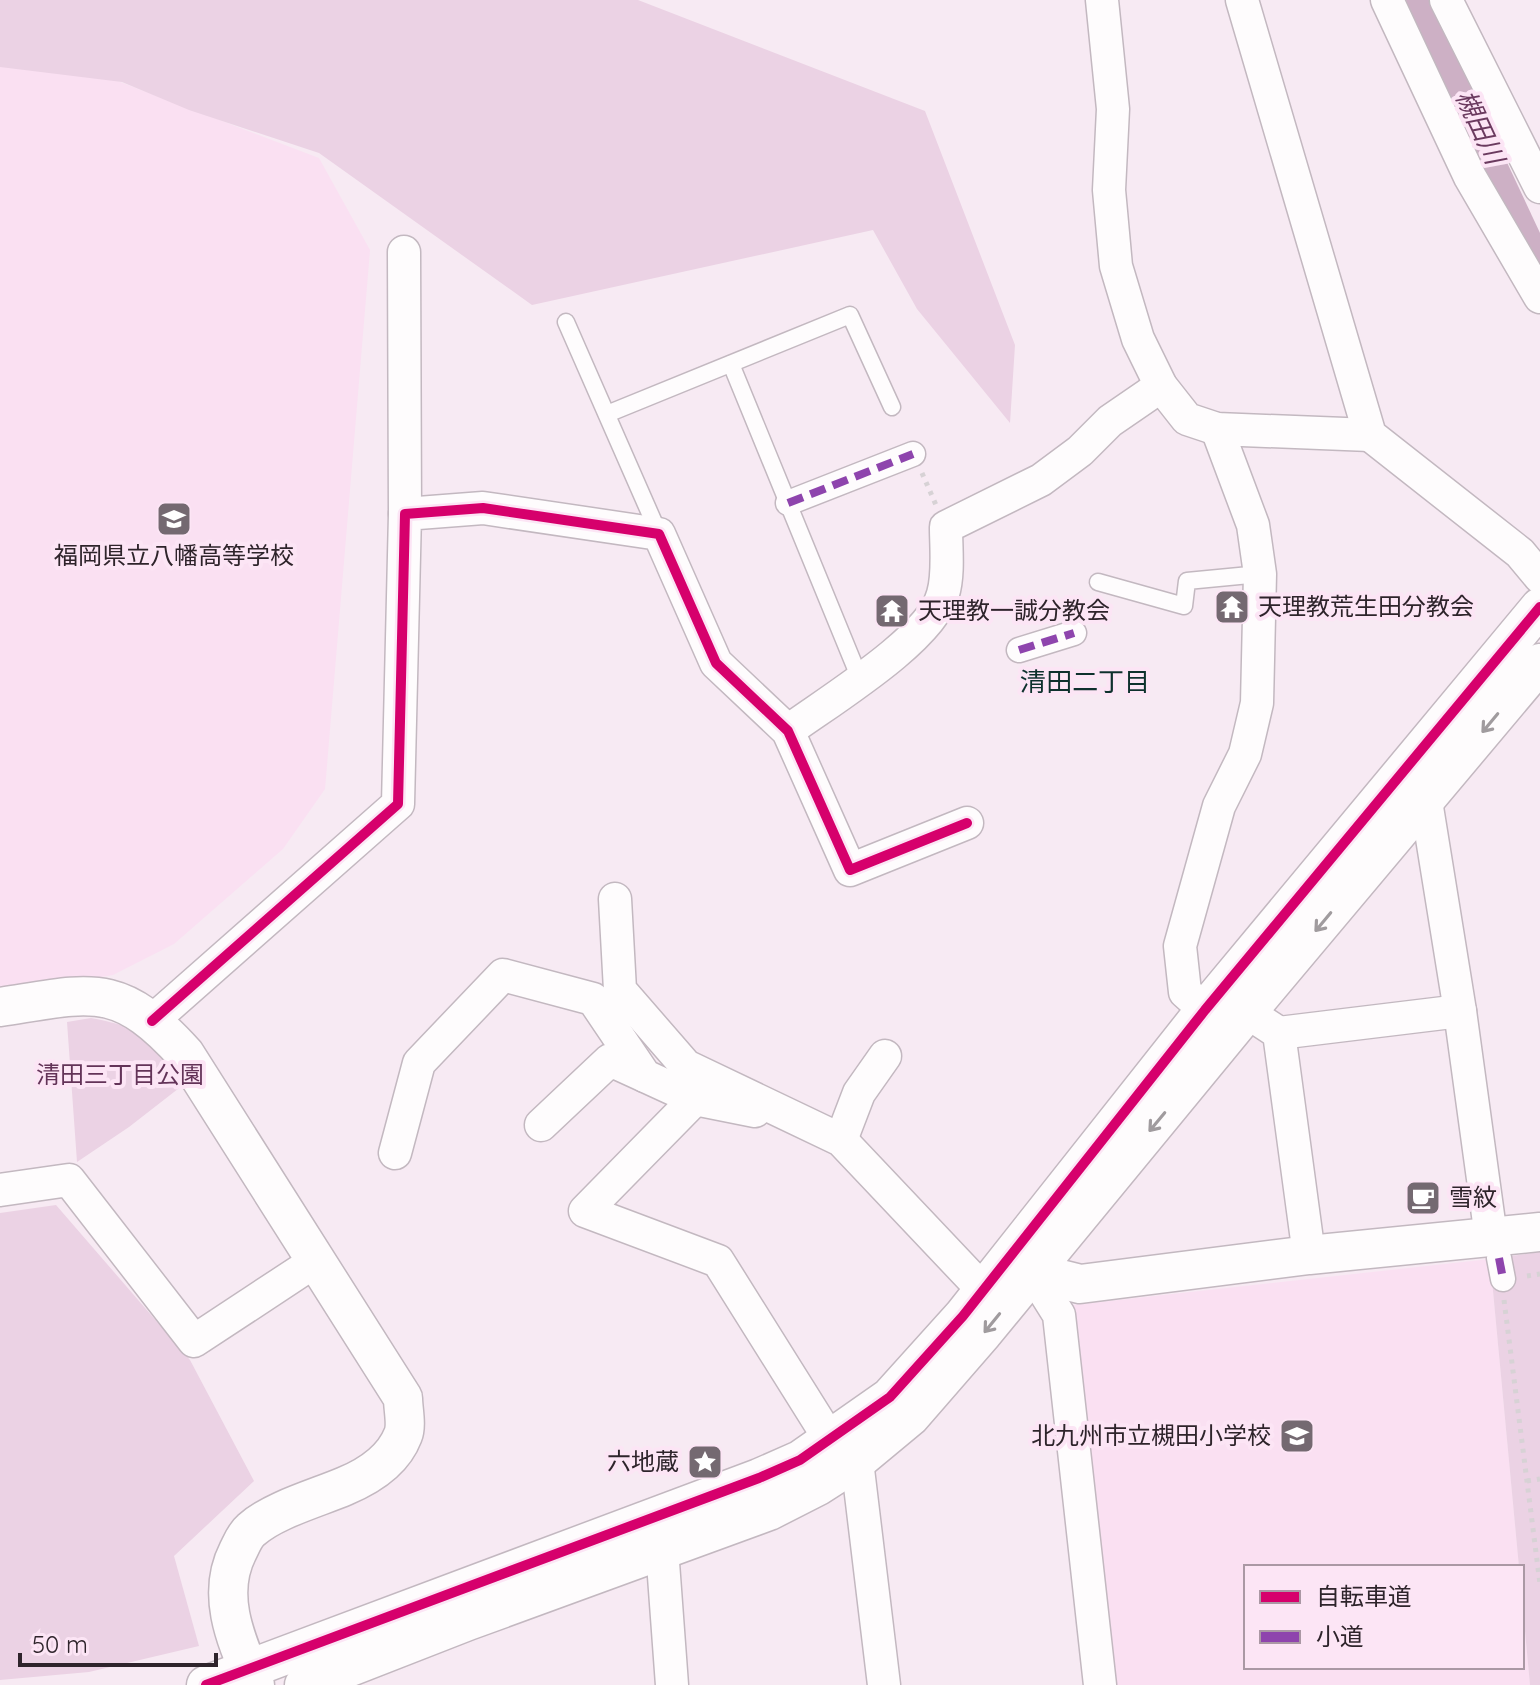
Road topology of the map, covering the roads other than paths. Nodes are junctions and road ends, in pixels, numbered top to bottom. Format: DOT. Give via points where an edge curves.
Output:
graph roads {
  1 [pos="1102,0"];
  2 [pos="1242,0"];
  3 [pos="1387,0"];
  4 [pos="1446,0"];
  5 [pos="1540,187"];
  6 [pos="404,252"];
  7 [pos="1540,297"];
  8 [pos="566,322"];
  9 [pos="731,364"];
  10 [pos="1161,386"];
  11 [pos="892,407"];
  12 [pos="607,414"];
  13 [pos="1217,429"];
  14 [pos="1370,435"];
  15 [pos="913,454"];
  16 [pos="788,503"];
  17 [pos="405,514"];
  18 [pos="659,534"];
  19 [pos="1260,574"];
  20 [pos="1540,577"];
  21 [pos="1098,582"];
  22 [pos="1540,607"];
  23 [pos="1074,633"];
  24 [pos="1019,650"];
  25 [pos="1540,663"];
  26 [pos="860,679"];
  27 [pos="788,731"];
  28 [pos="1426,801"];
  29 [pos="967,823"];
  30 [pos="615,899"];
  31 [pos="0,1007"];
  32 [pos="1205,1010"];
  33 [pos="1460,1011"];
  34 [pos="1247,1012"];
  35 [pos="152,1021"];
  36 [pos="1279,1033"];
  37 [pos="885,1056"];
  38 [pos="645,1076"];
  39 [pos="695,1099"];
  40 [pos="801,1121"];
  41 [pos="541,1125"];
  42 [pos="841,1140"];
  43 [pos="395,1153"];
  44 [pos="0,1190"];
  45 [pos="1540,1232"];
  46 [pos="1309,1255"];
  47 [pos="1497,1258"];
  48 [pos="314,1262"];
  49 [pos="1007,1275"];
  50 [pos="843,1443"];
  51 [pos="662,1549"];
  52 [pos="252,1677"];
  53 [pos="206,1685"];
  54 [pos="304,1685"];
  55 [pos="672,1685"];
  56 [pos="884,1685"];
  57 [pos="1100,1685"];
  1 -- 10 [label="street" via="1113,109 1109,190 1116,266 1138,339"];
  2 -- 14 [label="street"];
  3 -- 7 [label="street" via="1470,177"];
  4 -- 5 [label="street"];
  6 -- 17 [label="street"];
  8 -- 12 [label="lane"];
  9 -- 11 [label="lane" via="850,315"];
  9 -- 12 [label="lane"];
  9 -- 16 [label="lane"];
  10 -- 13 [label="street" via="1187,419"];
  10 -- 26 [label="street" via="1041,480 946,527 943,594 931,619"];
  12 -- 18 [label="lane"];
  13 -- 14 [label="street"];
  13 -- 19 [label="street" via="1253,525"];
  14 -- 20 [label="street" via="1520,553"];
  15 -- 16 [label="street"];
  16 -- 26 [label="lane"];
  17 -- 18 [label="street" via="483,508"];
  17 -- 35 [label="street" via="398,804"];
  18 -- 27 [label="street" via="716,663"];
  19 -- 21 [label="lane" via="1187,581 1184,606"];
  19 -- 32 [label="street" via="1257,703 1245,754 1219,806 1180,946 1185,992"];
  22 -- 32 [label="street"];
  23 -- 24 [label="street"];
  25 -- 28 [label="street, one-way"];
  26 -- 27 [label="street"];
  27 -- 29 [label="street" via="850,870"];
  28 -- 33 [label="street"];
  28 -- 34 [label="street, one-way"];
  30 -- 40 [label="street" via="620,990 686,1066"];
  31 -- 35 [label="street" via="84,994 111,999"];
  32 -- 49 [label="street"];
  33 -- 36 [label="street"];
  33 -- 47 [label="street"];
  34 -- 36 [label="street"];
  34 -- 49 [label="street, one-way"];
  35 -- 48 [label="street" via="185,1054"];
  36 -- 46 [label="street"];
  37 -- 42 [label="street" via="859,1093"];
  38 -- 39 [label="street"];
  38 -- 41 [label="street" via="610,1060"];
  38 -- 43 [label="street" via="593,999 503,975 419,1063"];
  39 -- 40 [label="street"];
  39 -- 50 [label="street" via="585,1211 718,1261"];
  40 -- 42 [label="street"];
  42 -- 49 [label="street"];
  44 -- 48 [label="street" via="69,1180 194,1341"];
  45 -- 47 [label="street"];
  46 -- 47 [label="street"];
  46 -- 49 [label="street" via="1080,1284"];
  48 -- 52 [label="street" via="403,1398 405,1432 377,1470 248,1532 234,1558 226,1598"];
  49 -- 50 [label="street"];
  49 -- 50 [label="street, one-way" via="910,1417"];
  49 -- 57 [label="street" via="1059,1315"];
  50 -- 51 [label="street" via="818,1486 769,1511"];
  50 -- 52 [label="street"];
  50 -- 56 [label="street"];
  51 -- 54 [label="street"];
  51 -- 55 [label="street"];
  52 -- 53 [label="street"];
}
